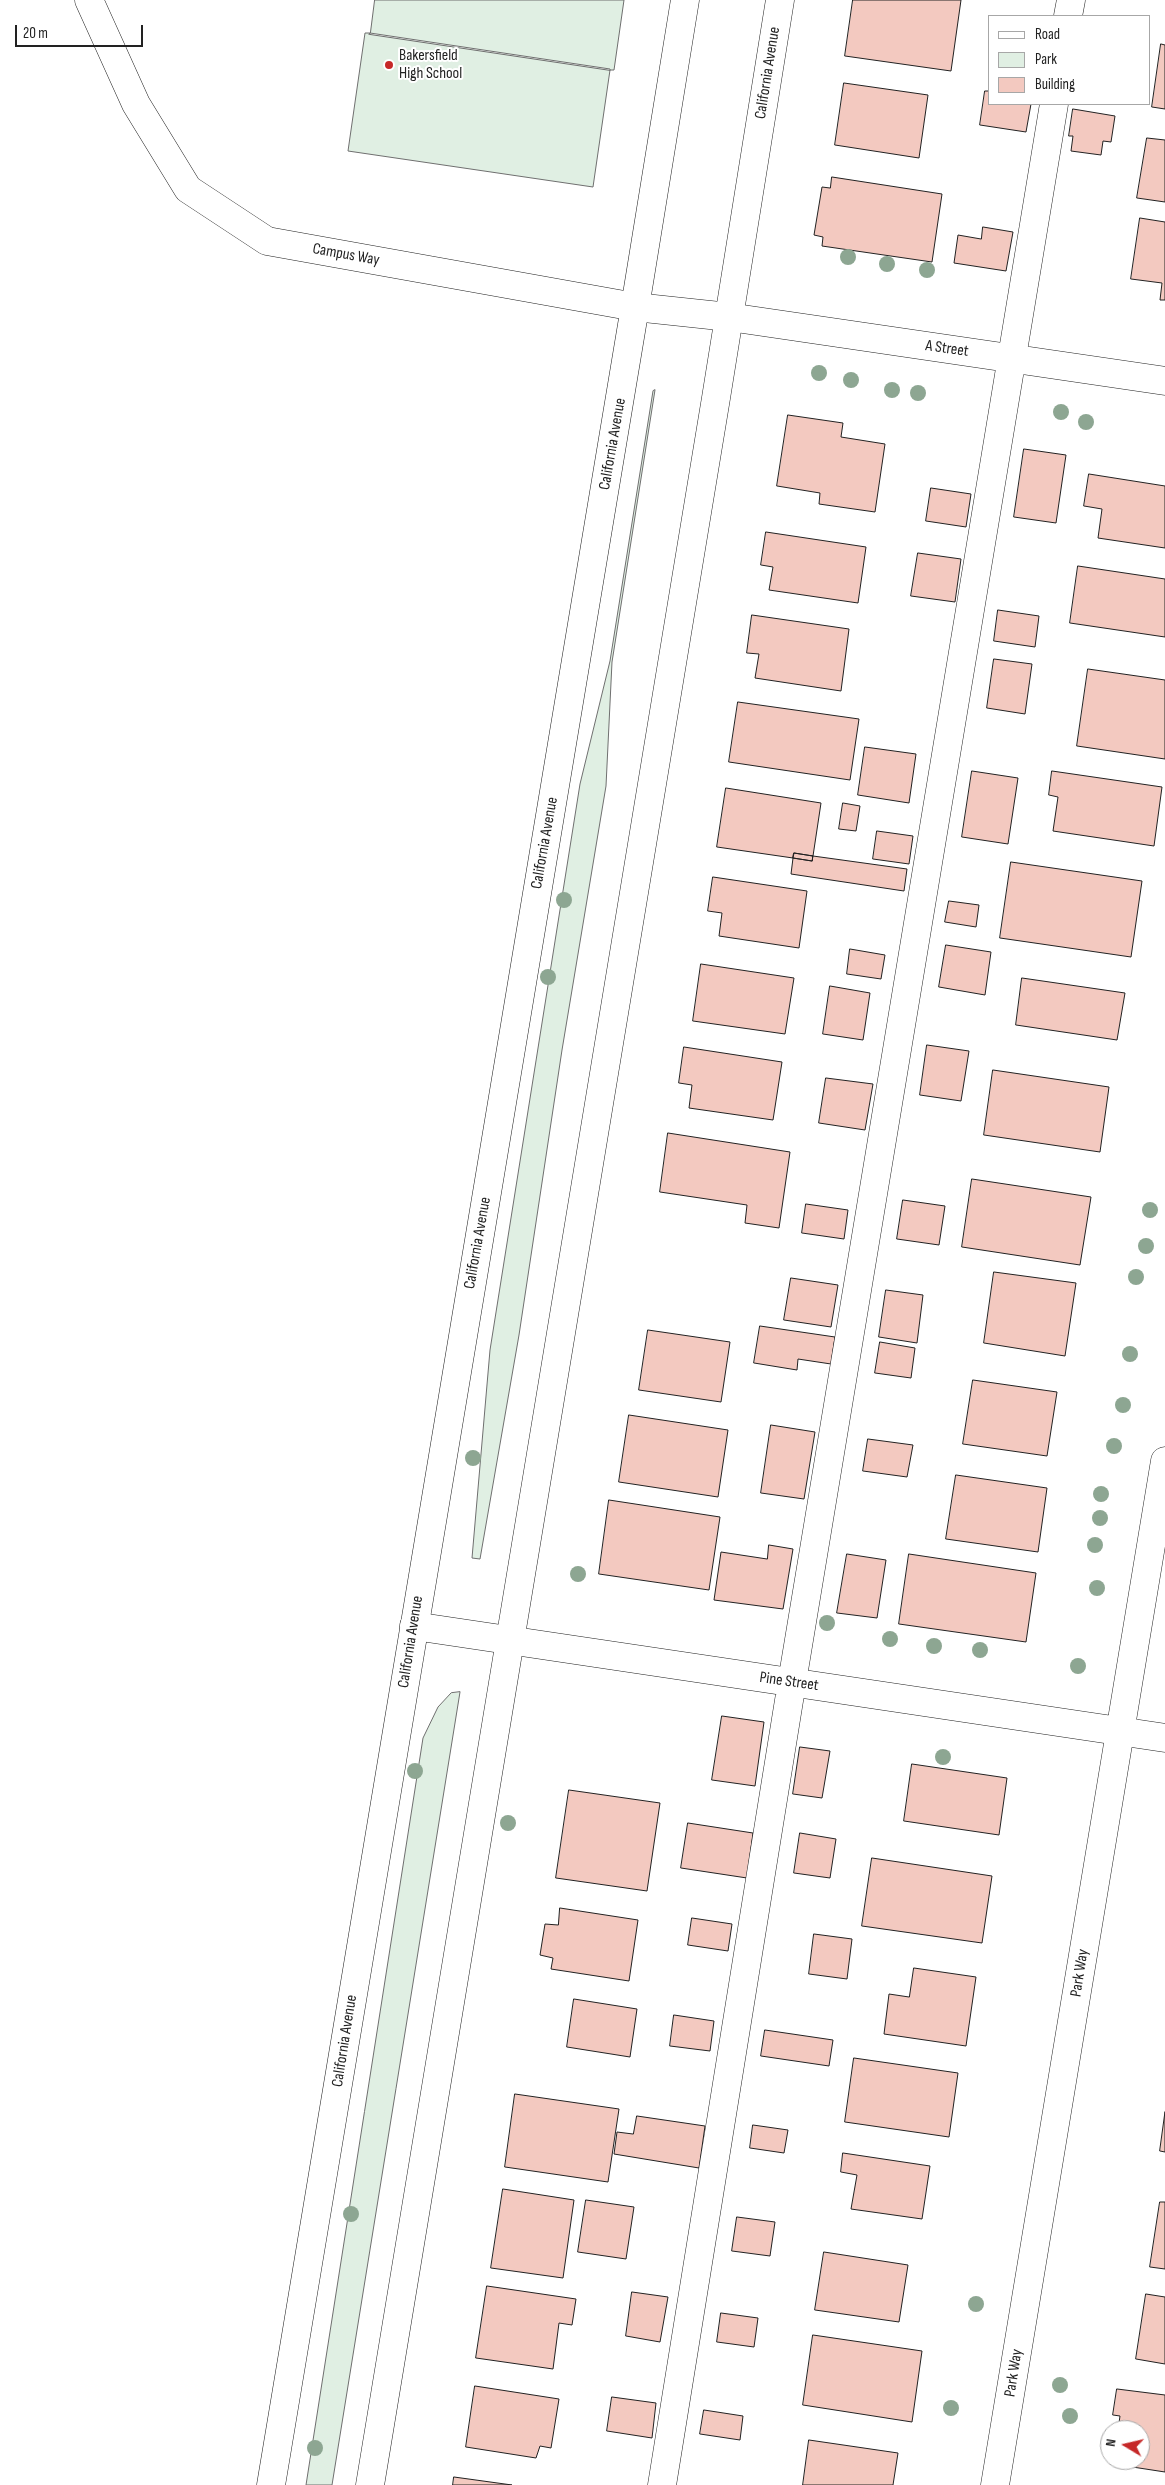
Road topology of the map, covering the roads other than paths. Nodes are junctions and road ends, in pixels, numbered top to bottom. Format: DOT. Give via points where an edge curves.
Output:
graph roads {
  1 [pos="89,0"];
  2 [pos="684,0"];
  3 [pos="780,0"];
  4 [pos="1071,0"];
  5 [pos="1068,15"];
  6 [pos="1054,105"];
  7 [pos="636,307"];
  8 [pos="729,317"];
  9 [pos="1012,359"];
  10 [pos="1165,381"];
  11 [pos="1165,1461"];
  12 [pos="414,1626"];
  13 [pos="510,1640"];
  14 [pos="792,1682"];
  15 [pos="1120,1731"];
  16 [pos="1165,1738"];
  17 [pos="271,2485"];
  18 [pos="370,2485"];
  19 [pos="662,2485"];
  20 [pos="995,2485"];
  1 -- 7 [label="main road, Campus Way" via="136,104 188,189 267,241"];
  2 -- 7 [label="main road, California Avenue"];
  3 -- 8 [label="main road, California Avenue"];
  4 -- 5 [label="main road"];
  6 -- 9 [label="main road"];
  7 -- 8 [label="main road, Campus Way"];
  7 -- 12 [label="main road, California Avenue"];
  8 -- 9 [label="main road, A Street"];
  8 -- 13 [label="main road, California Avenue"];
  9 -- 10 [label="main road, A Street"];
  9 -- 14 [label="main road"];
  11 -- 15 [label="main road, Park Way"];
  12 -- 13 [label="main road, Pine Street"];
  12 -- 17 [label="main road, California Avenue"];
  13 -- 14 [label="main road, Pine Street"];
  13 -- 18 [label="main road, California Avenue"];
  14 -- 15 [label="main road, Pine Street"];
  14 -- 19 [label="main road"];
  15 -- 16 [label="main road, Pine Street"];
  15 -- 20 [label="main road, Park Way"];
}
